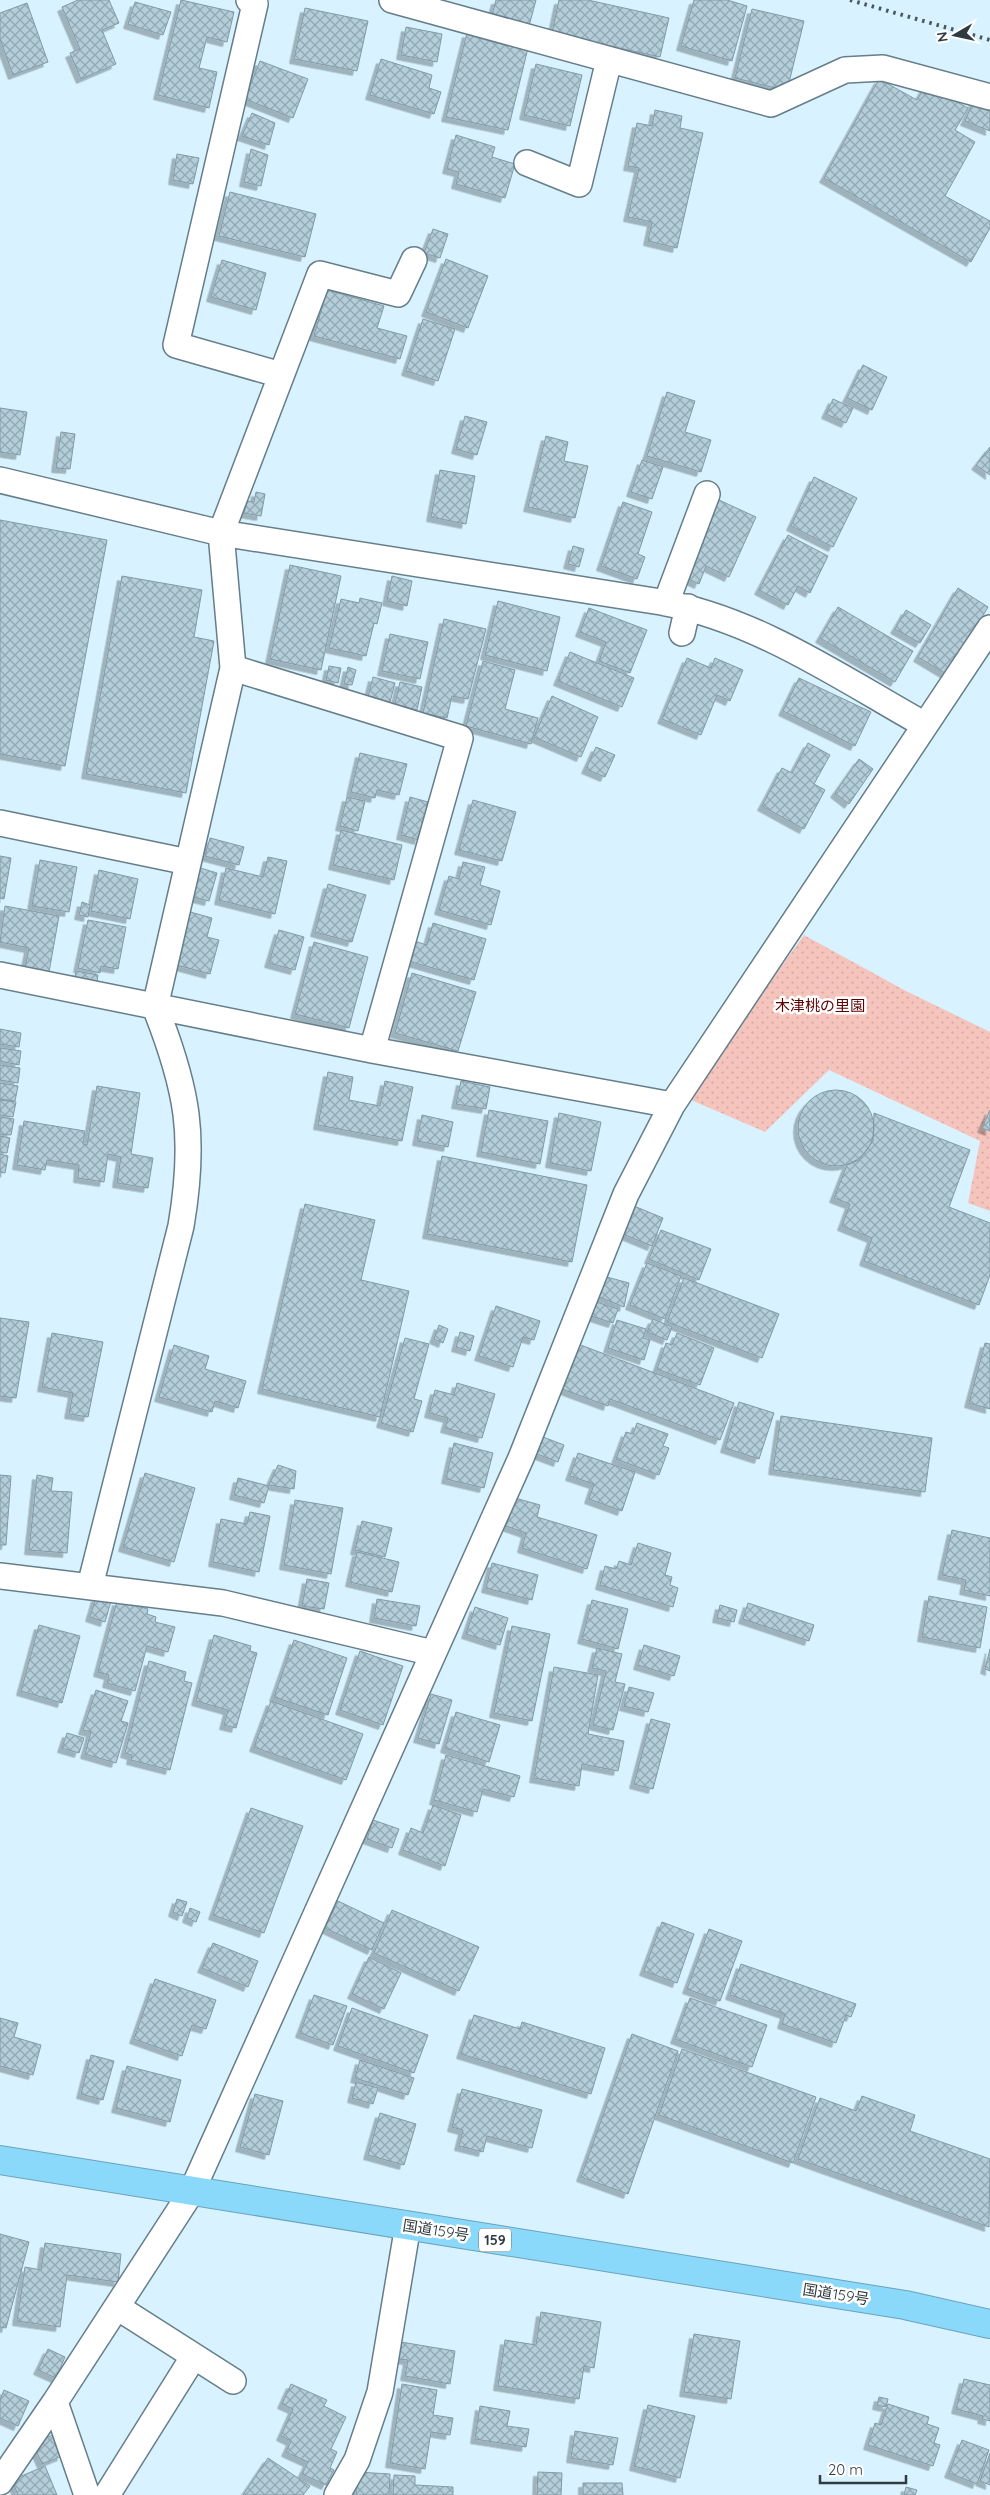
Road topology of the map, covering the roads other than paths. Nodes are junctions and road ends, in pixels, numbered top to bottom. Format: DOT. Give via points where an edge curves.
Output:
graph roads {
  1 [pos="249,0"];
  2 [pos="392,0"];
  3 [pos="610,60"];
  4 [pos="990,97"];
  5 [pos="527,163"];
  6 [pos="414,260"];
  7 [pos="281,375"];
  8 [pos="0,480"];
  9 [pos="707,494"];
  10 [pos="222,533"];
  11 [pos="677,605"];
  12 [pos="990,628"];
  13 [pos="682,633"];
  14 [pos="233,668"];
  15 [pos="925,726"];
  16 [pos="0,823"];
  17 [pos="188,862"];
  18 [pos="0,976"];
  19 [pos="155,1007"];
  20 [pos="372,1050"];
  21 [pos="672,1105"];
  22 [pos="0,1576"];
  23 [pos="90,1586"];
  24 [pos="433,1653"];
  25 [pos="0,2160"];
  26 [pos="192,2191"];
  27 [pos="408,2225"];
  28 [pos="117,2307"];
  29 [pos="990,2324"];
  30 [pos="194,2356"];
  31 [pos="233,2381"];
  32 [pos="55,2402"];
  33 [pos="0,2482"];
  34 [pos="87,2495"];
  35 [pos="107,2495"];
  36 [pos="336,2495"];
  1 -- 7 [label="street" via="255,4 176,346"];
  2 -- 3 [label="street"];
  3 -- 4 [label="street" via="771,104 845,70 883,68"];
  3 -- 5 [label="street" via="579,184"];
  6 -- 7 [label="street" via="398,294 320,274"];
  7 -- 10 [label="street"];
  8 -- 10 [label="street"];
  9 -- 11 [label="street"];
  10 -- 11 [label="street"];
  10 -- 14 [label="street"];
  11 -- 13 [label="street"];
  11 -- 15 [label="street" via="738,623 775,640"];
  12 -- 15 [label="street"];
  14 -- 17 [label="street"];
  14 -- 20 [label="street" via="460,738"];
  15 -- 21 [label="street"];
  16 -- 17 [label="street"];
  17 -- 19 [label="street"];
  18 -- 19 [label="street"];
  19 -- 20 [label="street"];
  19 -- 23 [label="street" via="174,1055 185,1097 190,1140 188,1184 181,1226"];
  20 -- 21 [label="street"];
  21 -- 24 [label="street" via="626,1194 521,1458"];
  22 -- 23 [label="street"];
  23 -- 24 [label="street" via="223,1603"];
  24 -- 26 [label="street"];
  25 -- 26 [label="highway, 国道159号 / 159"];
  26 -- 27 [label="highway, 国道159号 / 159"];
  26 -- 28 [label="street"];
  27 -- 29 [label="highway, 国道159号 / 159" via="905,2306"];
  27 -- 36 [label="street" via="380,2392 357,2460"];
  28 -- 30 [label="street"];
  28 -- 32 [label="street"];
  30 -- 31 [label="street"];
  30 -- 35 [label="street"];
  32 -- 33 [label="street"];
  32 -- 34 [label="street"];
}
